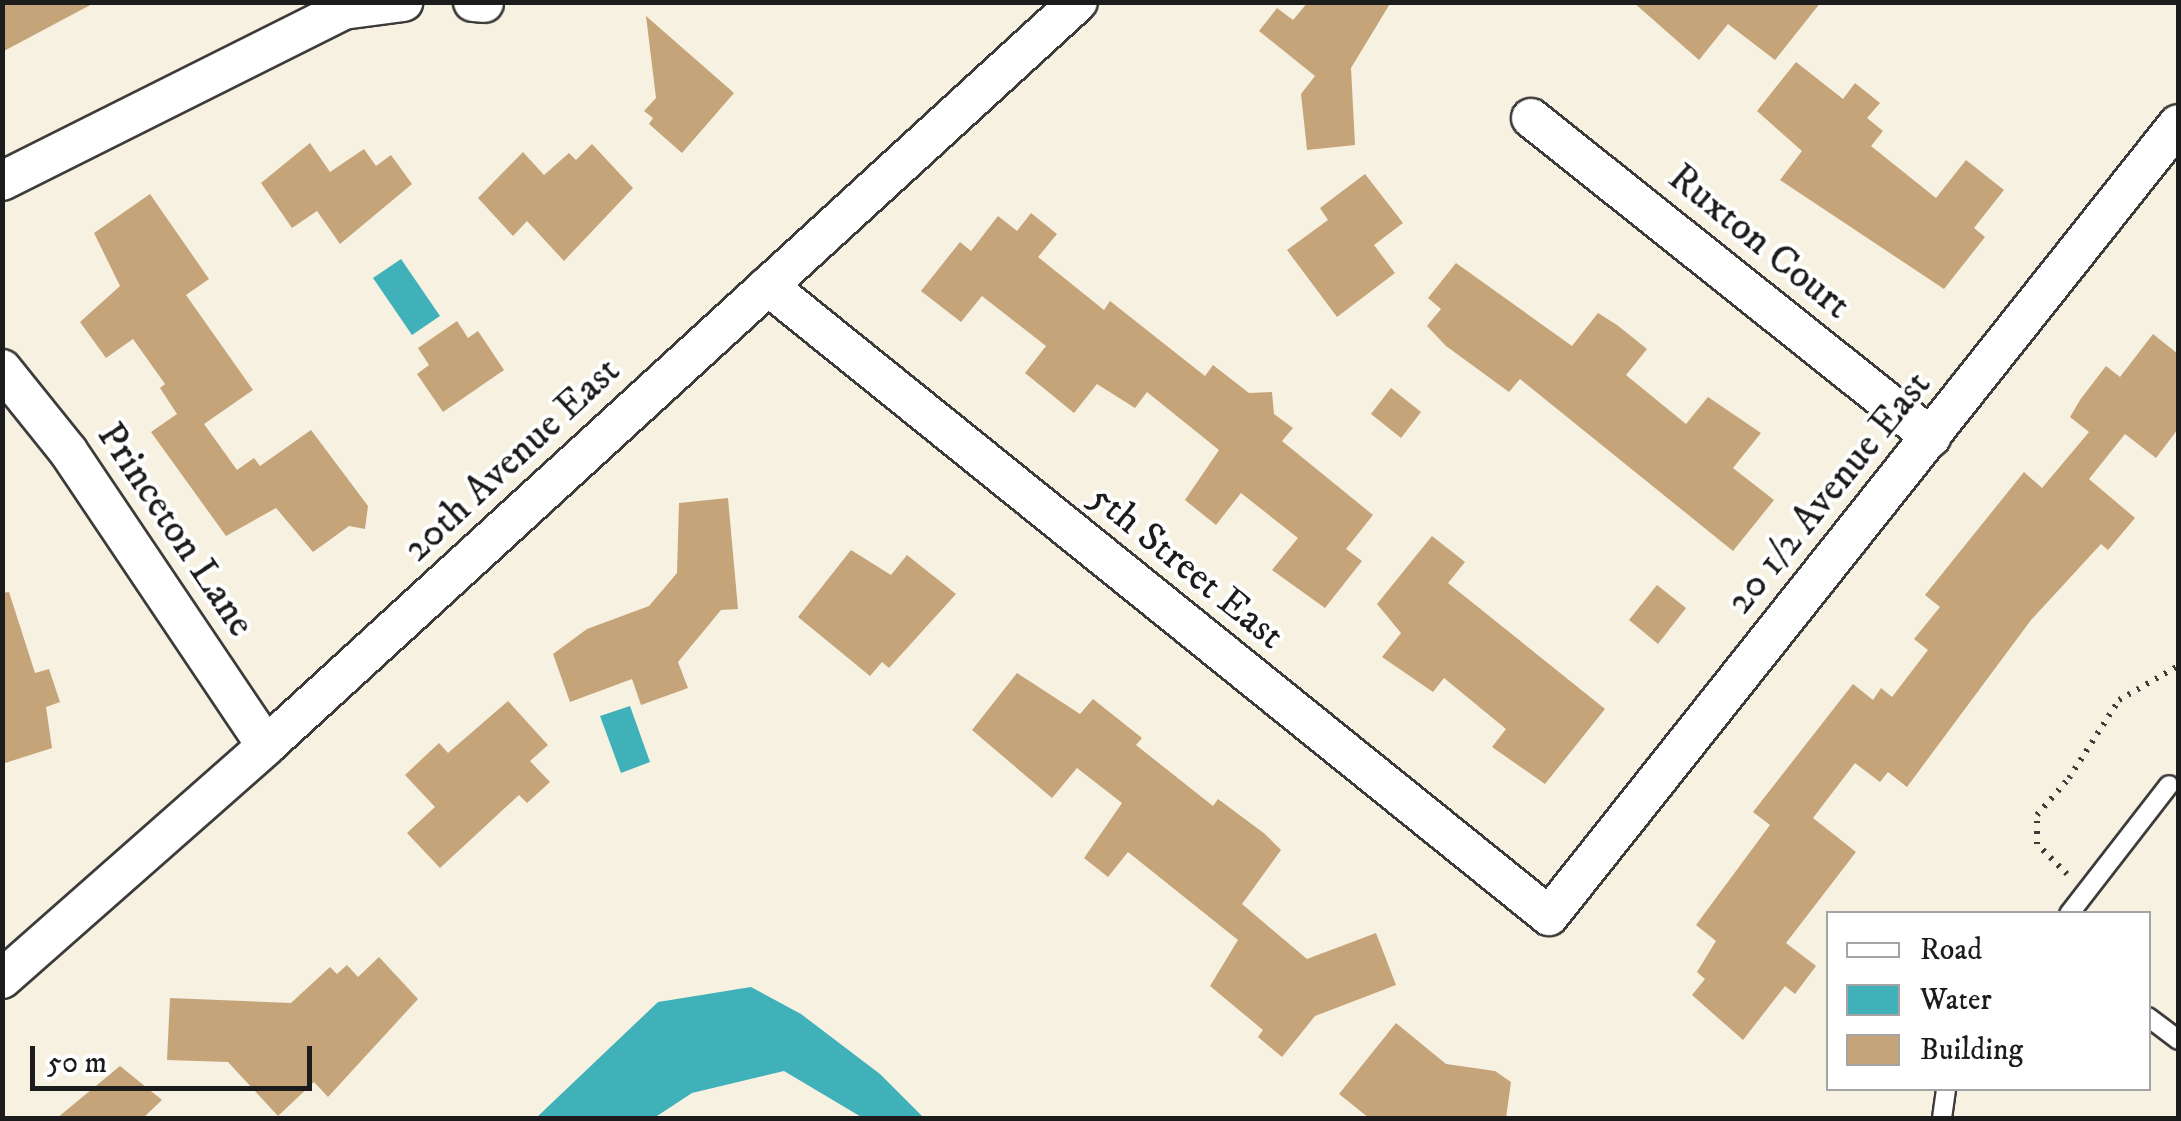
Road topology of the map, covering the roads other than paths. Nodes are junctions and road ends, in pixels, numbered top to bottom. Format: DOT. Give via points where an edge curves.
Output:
graph roads {
  1 [pos="403,2"];
  2 [pos="473,2"];
  3 [pos="1078,2"];
  4 [pos="484,3"];
  5 [pos="1530,118"];
  6 [pos="2178,124"];
  7 [pos="2,181"];
  8 [pos="768,286"];
  9 [pos="2,369"];
  10 [pos="1931,437"];
  11 [pos="266,746"];
  12 [pos="2169,785"];
  13 [pos="2071,911"];
  14 [pos="1548,916"];
  15 [pos="2,979"];
  16 [pos="2151,1019"];
  17 [pos="2178,1040"];
  18 [pos="1946,1091"];
  19 [pos="1942,1118"];
  1 -- 7 [label="street" via="343,10"];
  2 -- 4 [label="street"];
  3 -- 8 [label="street, 20th Avenue East"];
  5 -- 10 [label="street, Ruxton Court"];
  6 -- 10 [label="street, 20 1/2 Avenue East"];
  8 -- 11 [label="street, 20th Avenue East"];
  8 -- 14 [label="street, 5th Street East"];
  9 -- 11 [label="street, Princeton Lane" via="68,450"];
  10 -- 14 [label="street, 20 1/2 Avenue East"];
  11 -- 15 [label="street, 20th Avenue East"];
  12 -- 13 [label="lane"];
  16 -- 17 [label="lane"];
  18 -- 19 [label="lane"];
}
